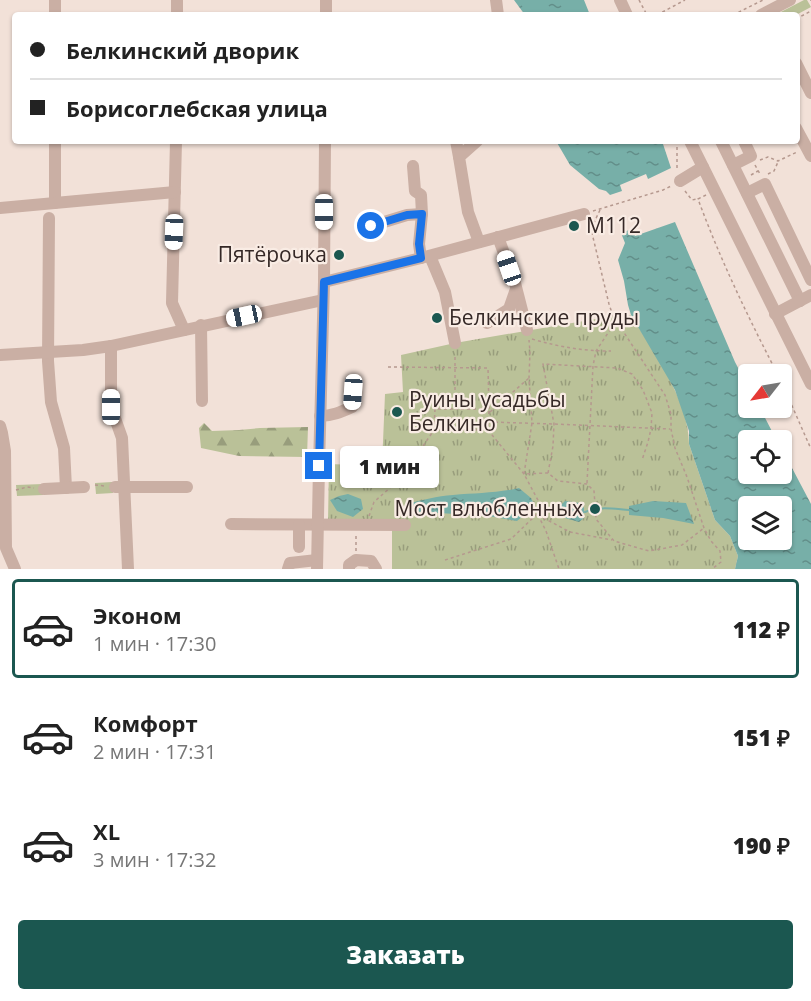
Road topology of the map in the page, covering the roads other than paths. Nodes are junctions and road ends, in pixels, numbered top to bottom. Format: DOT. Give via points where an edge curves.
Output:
graph roads {
  1 [pos="790,0"];
  2 [pos="767,10"];
  3 [pos="800,71"];
  4 [pos="811,93"];
  5 [pos="800,135"];
  6 [pos="55,144"];
  7 [pos="176,144"];
  8 [pos="325,144"];
  9 [pos="457,144"];
  10 [pos="474,144"];
  11 [pos="691,144"];
  12 [pos="722,144"];
  13 [pos="745,144"];
  14 [pos="809,152"];
  15 [pos="459,157"];
  16 [pos="733,165"];
  17 [pos="413,166"];
  18 [pos="702,167"];
  19 [pos="677,182"];
  20 [pos="175,192"];
  21 [pos="747,193"];
  22 [pos="56,203"];
  23 [pos="0,208"];
  24 [pos="422,214"];
  25 [pos="584,214"];
  26 [pos="49,218"];
  27 [pos="371,226"];
  28 [pos="498,237"];
  29 [pos="479,242"];
  30 [pos="426,257"];
  31 [pos="811,280"];
  32 [pos="324,282"];
  33 [pos="516,289"];
  34 [pos="805,298"];
  35 [pos="323,300"];
  36 [pos="776,314"];
  37 [pos="487,323"];
  38 [pos="201,325"];
  39 [pos="184,330"];
  40 [pos="527,330"];
  41 [pos="455,343"];
  42 [pos="111,346"];
  43 [pos="48,352"];
  44 [pos="0,356"];
  45 [pos="811,384"];
  46 [pos="353,392"];
  47 [pos="202,401"];
  48 [pos="320,416"];
  49 [pos="0,426"];
  50 [pos="84,487"];
  51 [pos="120,487"];
  52 [pos="66,488"];
  53 [pos="187,488"];
  54 [pos="44,489"];
  55 [pos="231,524"];
  56 [pos="299,525"];
  57 [pos="318,525"];
  58 [pos="405,525"];
  59 [pos="299,547"];
  60 [pos="317,565"];
  61 [pos="352,565"];
  62 [pos="15,569"];
  63 [pos="128,569"];
  64 [pos="288,569"];
  65 [pos="376,569"];
  1 -- 2 [label="street"];
  3 -- 4 [label="street"];
  5 -- 14 [label="street"];
  6 -- 22 [label="street"];
  7 -- 20 [label="street"];
  8 -- 32 [label="street"];
  9 -- 15 [label="street"];
  10 -- 15 [label="street"];
  11 -- 18 [label="street"];
  12 -- 16 [label="street"];
  13 -- 16 [label="street" via="751,156"];
  15 -- 29 [label="street" via="468,212"];
  16 -- 21 [label="street"];
  17 -- 24 [label="street"];
  18 -- 19 [label="street"];
  18 -- 36 [label="street"];
  20 -- 22 [label="street"];
  20 -- 39 [label="street" via="172,303"];
  21 -- 31 [label="street" via="763,181"];
  21 -- 34 [label="street"];
  22 -- 23 [label="street"];
  24 -- 27 [label="street"];
  24 -- 30 [label="street" via="419,244"];
  25 -- 28 [label="street"];
  26 -- 43 [label="street"];
  28 -- 29 [label="street"];
  28 -- 33 [label="street"];
  29 -- 30 [label="street"];
  30 -- 32 [label="street"];
  30 -- 41 [label="street" via="445,292"];
  32 -- 35 [label="street"];
  33 -- 37 [label="street" via="509,309"];
  33 -- 40 [label="street"];
  34 -- 36 [label="street"];
  35 -- 38 [label="street"];
  35 -- 48 [label="street"];
  36 -- 45 [label="street"];
  38 -- 39 [label="street"];
  38 -- 47 [label="street"];
  39 -- 42 [label="street"];
  42 -- 43 [label="street"];
  42 -- 51 [label="street" via="111,407 122,438"];
  43 -- 44 [label="street"];
  43 -- 52 [label="street" via="51,402 64,448"];
  46 -- 48 [label="street" via="352,406 338,414"];
  48 -- 57 [label="street"];
  49 -- 62 [label="street" via="10,490 6,548"];
  50 -- 52 [label="street"];
  51 -- 53 [label="street"];
  51 -- 63 [label="street"];
  52 -- 54 [label="street"];
  55 -- 56 [label="street"];
  56 -- 57 [label="street"];
  56 -- 59 [label="street"];
  57 -- 58 [label="street"];
  57 -- 60 [label="street"];
  60 -- 64 [label="street" via="290,563"];
  61 -- 65 [label="street" via="371,561"];
}
